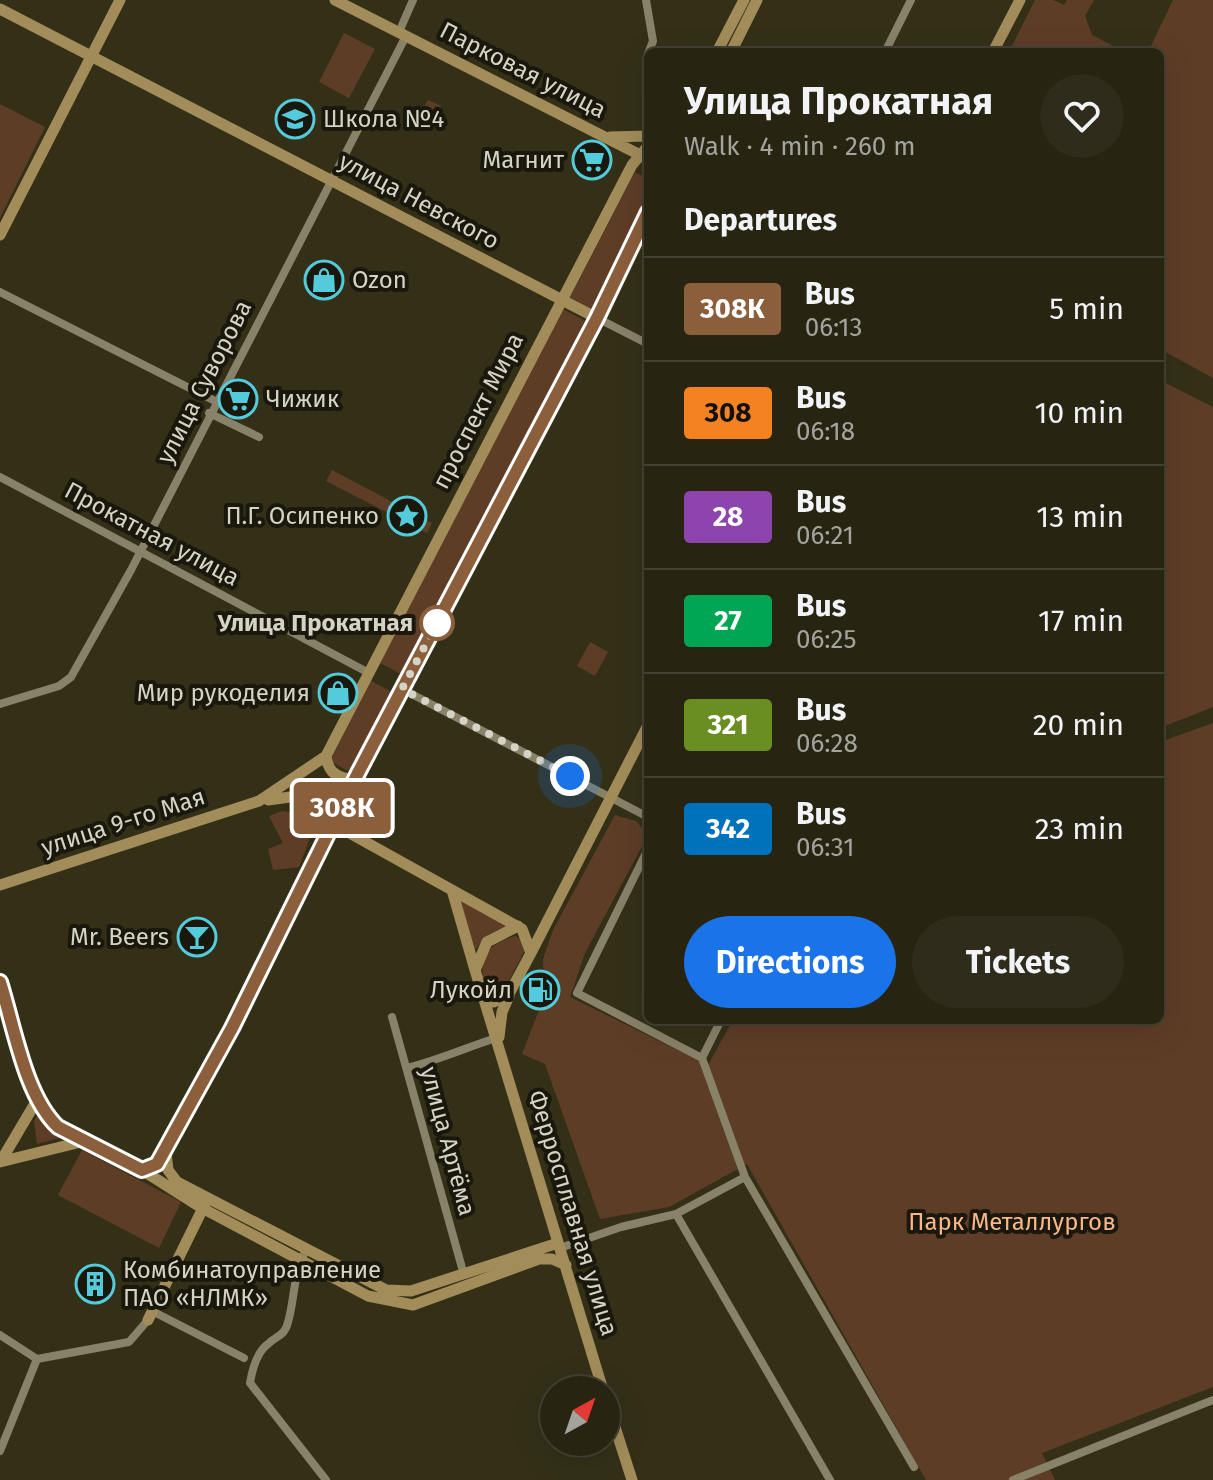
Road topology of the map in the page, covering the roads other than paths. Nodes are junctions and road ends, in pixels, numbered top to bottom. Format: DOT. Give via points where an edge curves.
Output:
graph roads {
  1 [pos="120,0"];
  2 [pos="335,0"];
  3 [pos="413,0"];
  4 [pos="646,0"];
  5 [pos="744,0"];
  6 [pos="757,0"];
  7 [pos="911,0"];
  8 [pos="1020,0"];
  9 [pos="0,9"];
  10 [pos="402,34"];
  11 [pos="650,48"];
  12 [pos="719,48"];
  13 [pos="733,48"];
  14 [pos="887,48"];
  15 [pos="995,48"];
  16 [pos="93,57"];
  17 [pos="644,136"];
  18 [pos="605,137"];
  19 [pos="644,152"];
  20 [pos="644,156"];
  21 [pos="331,180"];
  22 [pos="644,221"];
  23 [pos="0,235"];
  24 [pos="0,292"];
  25 [pos="560,299"];
  26 [pos="597,318"];
  27 [pos="644,342"];
  28 [pos="215,401"];
  29 [pos="209,413"];
  30 [pos="259,437"];
  31 [pos="0,477"];
  32 [pos="142,550"];
  33 [pos="369,673"];
  34 [pos="402,689"];
  35 [pos="0,704"];
  36 [pos="644,733"];
  37 [pos="326,756"];
  38 [pos="355,779"];
  39 [pos="281,789"];
  40 [pos="305,795"];
  41 [pos="611,798"];
  42 [pos="259,801"];
  43 [pos="317,804"];
  44 [pos="644,815"];
  45 [pos="340,825"];
  46 [pos="325,844"];
  47 [pos="644,857"];
  48 [pos="0,885"];
  49 [pos="452,890"];
  50 [pos="546,921"];
  51 [pos="520,928"];
  52 [pos="531,953"];
  53 [pos="475,970"];
  54 [pos="0,982"];
  55 [pos="509,994"];
  56 [pos="483,998"];
  57 [pos="392,1017"];
  58 [pos="719,1024"];
  59 [pos="498,1044"];
  60 [pos="702,1058"];
  61 [pos="407,1068"];
  62 [pos="37,1100"];
  63 [pos="85,1141"];
  64 [pos="166,1153"];
  65 [pos="1,1161"];
  66 [pos="142,1170"];
  67 [pos="745,1177"];
  68 [pos="177,1182"];
  69 [pos="205,1204"];
  70 [pos="676,1214"];
  71 [pos="559,1245"];
  72 [pos="303,1255"];
  73 [pos="566,1265"];
  74 [pos="464,1275"];
  75 [pos="150,1316"];
  76 [pos="0,1335"];
  77 [pos="244,1358"];
  78 [pos="37,1359"];
  79 [pos="599,1376"];
  80 [pos="1213,1400"];
  81 [pos="620,1443"];
  82 [pos="0,1451"];
  83 [pos="914,1467"];
  84 [pos="326,1480"];
  85 [pos="632,1480"];
  86 [pos="830,1480"];
  87 [pos="1013,1480"];
  1 -- 16 [label="main road"];
  2 -- 10 [label="main road, Парковая улица"];
  3 -- 10 [label="street, улица Суворова"];
  4 -- 11 [label="street"];
  5 -- 12 [label="main road"];
  6 -- 13 [label="main road"];
  7 -- 14 [label="street"];
  8 -- 15 [label="main road"];
  9 -- 16 [label="main road, улица Невского"];
  10 -- 18 [label="main road, Парковая улица"];
  10 -- 21 [label="street, улица Суворова"];
  16 -- 21 [label="main road, улица Невского"];
  16 -- 23 [label="main road"];
  17 -- 18 [label="main road"];
  18 -- 19 [label="main road, Парковая улица"];
  20 -- 25 [label="main road, проспект Мира"];
  21 -- 25 [label="main road, улица Невского"];
  21 -- 28 [label="street, улица Суворова"];
  22 -- 26 [label="main road"];
  24 -- 28 [label="street"];
  25 -- 26 [label="main road, улица Невского"];
  25 -- 33 [label="main road, проспект Мира"];
  26 -- 27 [label="street, улица Невского"];
  26 -- 34 [label="main road"];
  28 -- 29 [label="street, улица Суворова"];
  29 -- 30 [label="street"];
  29 -- 32 [label="street, улица Суворова"];
  31 -- 32 [label="street, Прокатная улица"];
  32 -- 33 [label="street, Прокатная улица"];
  32 -- 35 [label="street, улица Суворова" via="71,677 59,686"];
  33 -- 37 [label="main road, проспект Мира"];
  34 -- 38 [label="main road"];
  34 -- 41 [label="street"];
  36 -- 41 [label="main road"];
  37 -- 38 [label="main road" via="335,775"];
  37 -- 39 [label="main road, проспект Мира"];
  38 -- 40 [label="main road"];
  38 -- 45 [label="main road"];
  39 -- 40 [label="main road"];
  39 -- 42 [label="main road, проспект Мира"];
  40 -- 42 [label="main road"];
  40 -- 43 [label="main road"];
  41 -- 44 [label="street"];
  41 -- 50 [label="main road"];
  42 -- 48 [label="main road, улица 9-го Мая"];
  43 -- 45 [label="main road"];
  43 -- 46 [label="main road" via="325,822"];
  45 -- 46 [label="main road"];
  45 -- 49 [label="main road"];
  46 -- 64 [label="main road"];
  47 -- 60 [label="street" via="577,993"];
  49 -- 51 [label="main road"];
  49 -- 53 [label="main road"];
  50 -- 51 [label="main road"];
  50 -- 52 [label="main road"];
  51 -- 52 [label="main road"];
  51 -- 53 [label="main road" via="487,942"];
  52 -- 55 [label="main road"];
  53 -- 56 [label="main road, Ферросплавная улица"];
  54 -- 62 [label="main road"];
  55 -- 56 [label="main road" via="494,1002"];
  55 -- 59 [label="main road"];
  56 -- 59 [label="main road, Ферросплавная улица"];
  57 -- 61 [label="street, улица Артёма"];
  58 -- 60 [label="street"];
  59 -- 61 [label="street"];
  59 -- 71 [label="main road, Ферросплавная улица"];
  60 -- 67 [label="street"];
  61 -- 74 [label="street, улица Артёма"];
  62 -- 63 [label="main road" via="58,1127"];
  62 -- 65 [label="main road"];
  63 -- 65 [label="main road"];
  63 -- 66 [label="main road"];
  64 -- 66 [label="main road"];
  64 -- 68 [label="main road" via="168,1170"];
  66 -- 68 [label="main road"];
  66 -- 69 [label="main road"];
  67 -- 70 [label="street"];
  67 -- 83 [label="street"];
  68 -- 69 [label="main road"];
  69 -- 72 [label="main road"];
  69 -- 75 [label="main road"];
  70 -- 71 [label="street"];
  70 -- 86 [label="street"];
  71 -- 73 [label="main road, Ферросплавная улица"];
  71 -- 74 [label="main road"];
  72 -- 73 [label="main road" via="368,1296 413,1305 539,1259"];
  72 -- 74 [label="main road" via="386,1290 411,1291"];
  72 -- 84 [label="street" via="289,1322 281,1337 267,1344 250,1383"];
  73 -- 79 [label="main road, Ферросплавная улица"];
  75 -- 77 [label="street"];
  75 -- 78 [label="street" via="129,1342"];
  76 -- 78 [label="street"];
  78 -- 82 [label="street"];
  80 -- 87 [label="street"];
  81 -- 85 [label="main road"];
}
